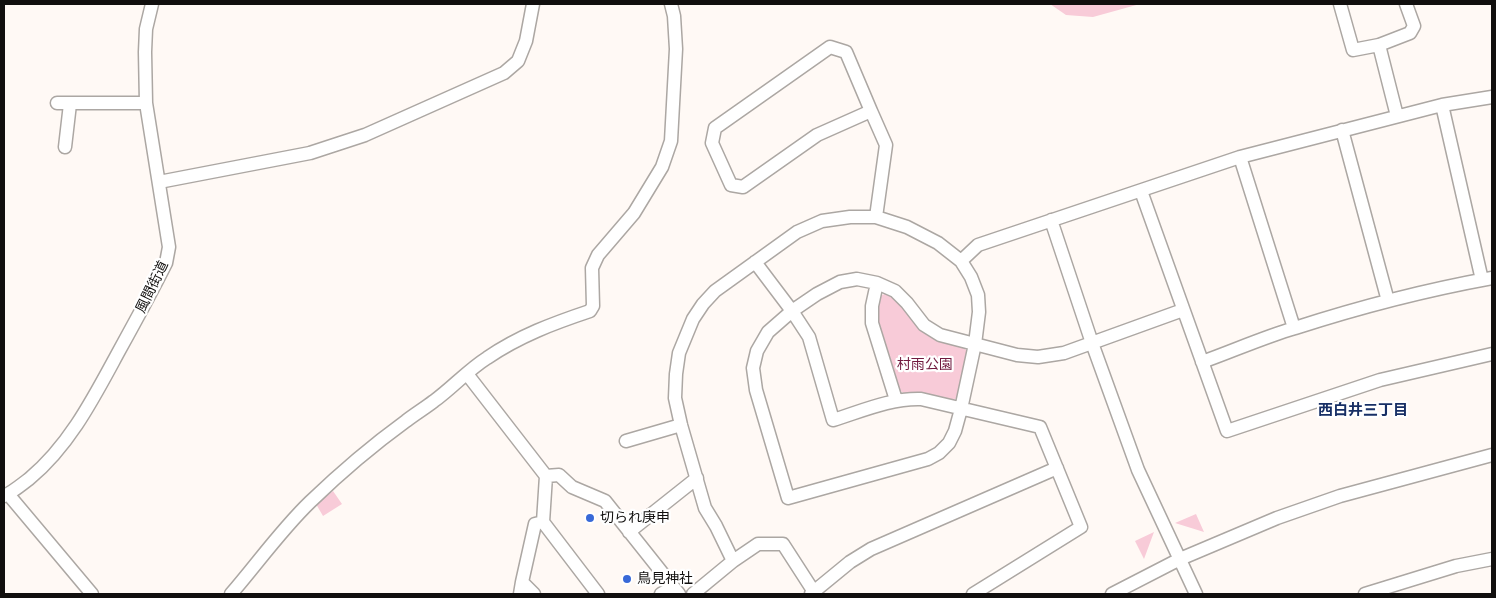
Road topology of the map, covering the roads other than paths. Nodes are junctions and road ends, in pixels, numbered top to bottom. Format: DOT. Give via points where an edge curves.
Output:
graph roads {
  1 [pos="152,4"];
  2 [pos="533,4"];
  3 [pos="671,4"];
  4 [pos="1340,4"];
  5 [pos="1406,4"];
  6 [pos="1379,44"];
  7 [pos="1492,97"];
  8 [pos="57,103"];
  9 [pos="146,103"];
  10 [pos="70,104"];
  11 [pos="1442,105"];
  12 [pos="871,111"];
  13 [pos="1397,116"];
  14 [pos="1342,130"];
  15 [pos="65,147"];
  16 [pos="1240,157"];
  17 [pos="159,182"];
  18 [pos="1141,191"];
  19 [pos="876,217"];
  20 [pos="1051,220"];
  21 [pos="961,261"];
  22 [pos="755,262"];
  23 [pos="1487,279"];
  24 [pos="877,283"];
  25 [pos="1388,300"];
  26 [pos="1183,310"];
  27 [pos="792,312"];
  28 [pos="1294,328"];
  29 [pos="1092,343"];
  30 [pos="975,344"];
  31 [pos="1492,354"];
  32 [pos="1202,362"];
  33 [pos="467,374"];
  34 [pos="896,400"];
  35 [pos="961,409"];
  36 [pos="681,425"];
  37 [pos="626,441"];
  38 [pos="1492,455"];
  39 [pos="1057,468"];
  40 [pos="546,476"];
  41 [pos="697,478"];
  42 [pos="5,496"];
  43 [pos="543,522"];
  44 [pos="629,532"];
  45 [pos="1180,559"];
  46 [pos="1492,559"];
  47 [pos="733,562"];
  48 [pos="521,588"];
  49 [pos="676,590"];
  50 [pos="1388,590"];
  51 [pos="233,593"];
  52 [pos="813,593"];
  53 [pos="92,594"];
  54 [pos="534,594"];
  55 [pos="598,594"];
  56 [pos="661,594"];
  57 [pos="692,594"];
  58 [pos="973,594"];
  59 [pos="1112,594"];
  60 [pos="1196,594"];
  61 [pos="1365,594"];
  1 -- 9 [label="street, 風間街道" via="146,29"];
  2 -- 17 [label="street" via="518,62 504,73 365,135 310,153"];
  3 -- 33 [label="street" via="676,49 671,140 662,167 634,213 598,255 592,268 593,306 590,311 530,333"];
  4 -- 6 [label="street" via="1353,50"];
  5 -- 6 [label="street" via="1414,26 1410,33"];
  6 -- 13 [label="street"];
  7 -- 11 [label="street"];
  8 -- 10 [label="street"];
  9 -- 10 [label="street"];
  9 -- 17 [label="street, 風間街道"];
  10 -- 15 [label="street"];
  11 -- 13 [label="street"];
  11 -- 23 [label="street"];
  12 -- 12 [label="street" via="817,135 743,187 731,185 712,142 715,128 830,47 846,52"];
  12 -- 19 [label="street" via="886,145"];
  13 -- 14 [label="street"];
  14 -- 16 [label="street"];
  14 -- 25 [label="street"];
  16 -- 18 [label="street"];
  16 -- 28 [label="street"];
  17 -- 42 [label="street, 風間街道" via="169,247 166,263 72,431 39,471"];
  18 -- 20 [label="street"];
  18 -- 26 [label="street"];
  19 -- 21 [label="street" via="907,227 938,243"];
  19 -- 22 [label="street" via="822,221 797,232"];
  20 -- 21 [label="street" via="978,245"];
  20 -- 29 [label="street"];
  21 -- 30 [label="street" via="978,295"];
  22 -- 27 [label="street"];
  22 -- 36 [label="street" via="715,291 703,304 684,337 676,374"];
  23 -- 25 [label="street"];
  24 -- 27 [label="street" via="857,279 840,282"];
  24 -- 30 [label="street" via="895,291 924,325 940,335"];
  24 -- 34 [label="street" via="872,323"];
  25 -- 28 [label="street"];
  26 -- 29 [label="street"];
  26 -- 32 [label="street"];
  27 -- 34 [label="street" via="809,337 833,420"];
  27 -- 35 [label="street" via="768,332 757,351 753,368 756,390 788,498 928,459 949,443"];
  28 -- 32 [label="street"];
  29 -- 30 [label="street" via="1064,353 1038,357"];
  29 -- 45 [label="street" via="1138,470"];
  30 -- 35 [label="street"];
  31 -- 32 [label="street" via="1380,380 1227,431"];
  33 -- 40 [label="street"];
  33 -- 51 [label="street" via="309,502"];
  34 -- 35 [label="street" via="922,399"];
  35 -- 39 [label="street" via="1040,427"];
  36 -- 37 [label="street"];
  36 -- 41 [label="street"];
  38 -- 45 [label="street" via="1340,496"];
  39 -- 52 [label="street" via="871,549"];
  39 -- 58 [label="street" via="1081,527"];
  40 -- 43 [label="street"];
  40 -- 44 [label="street" via="558,475 572,487 605,502"];
  41 -- 44 [label="street"];
  41 -- 47 [label="street" via="705,508"];
  42 -- 53 [label="street"];
  43 -- 48 [label="street" via="536,524"];
  43 -- 55 [label="street"];
  44 -- 49 [label="street"];
  45 -- 59 [label="street"];
  45 -- 60 [label="street"];
  46 -- 50 [label="street" via="1456,566"];
  47 -- 52 [label="street" via="758,544 783,544"];
  47 -- 57 [label="street"];
  48 -- 54 [label="street"];
  49 -- 56 [label="street"];
  50 -- 61 [label="street"];
}
